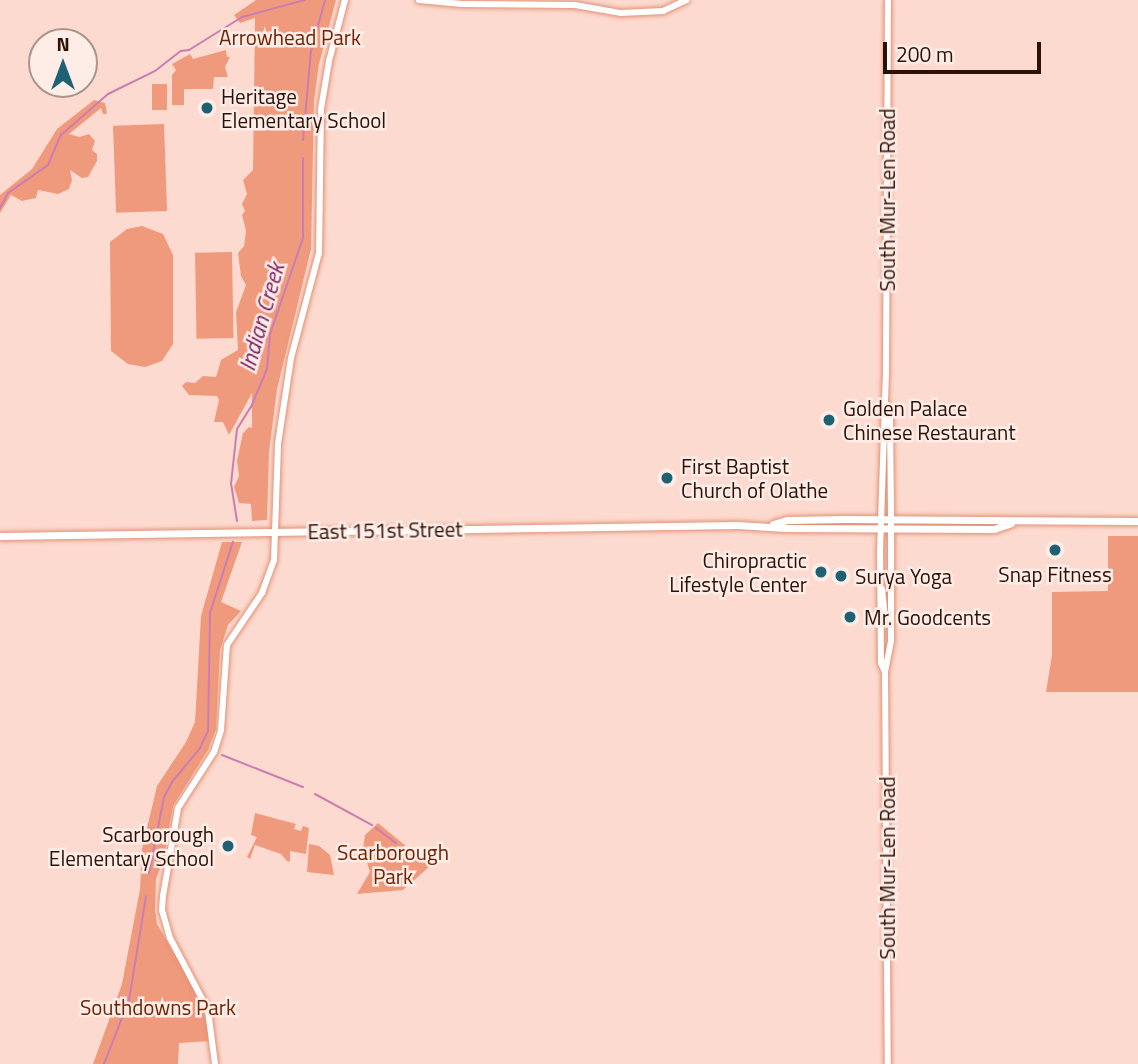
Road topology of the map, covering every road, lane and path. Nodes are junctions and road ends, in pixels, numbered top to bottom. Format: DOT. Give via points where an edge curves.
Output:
graph roads {
  1 [pos="345,0"];
  2 [pos="419,0"];
  3 [pos="687,0"];
  4 [pos="887,0"];
  5 [pos="886,400"];
  6 [pos="881,519"];
  7 [pos="890,519"];
  8 [pos="1138,521"];
  9 [pos="1011,523"];
  10 [pos="769,525"];
  11 [pos="880,528"];
  12 [pos="890,528"];
  13 [pos="275,532"];
  14 [pos="0,536"];
  15 [pos="880,586"];
  16 [pos="890,622"];
  17 [pos="885,673"];
  18 [pos="215,1064"];
  19 [pos="888,1064"];
  1 -- 13 [label="main road" via="321,109 319,253 285,387"];
  2 -- 3 [label="main road" via="575,5 621,13 663,11"];
  4 -- 5 [label="main road, South Mur-Len Road"];
  5 -- 6 [label="main road, South Mur-Len Road"];
  5 -- 7 [label="main road, South Mur-Len Road"];
  6 -- 7 [label="main road, East 151st Street"];
  6 -- 10 [label="main road, East 151st Street" via="787,520"];
  6 -- 11 [label="main road, South Mur-Len Road"];
  7 -- 9 [label="main road, East 151st Street"];
  7 -- 12 [label="main road, South Mur-Len Road"];
  8 -- 9 [label="main road"];
  9 -- 12 [label="main road, East 151st Street" via="994,529"];
  10 -- 11 [label="main road, East 151st Street"];
  10 -- 13 [label="main road, East 151st Street"];
  11 -- 12 [label="main road, East 151st Street"];
  11 -- 15 [label="main road, South Mur-Len Road"];
  12 -- 16 [label="main road, South Mur-Len Road"];
  13 -- 14 [label="main road, East 151st Street"];
  13 -- 18 [label="main road" via="268,581 227,645 221,730 214,752 178,808 163,896 170,938 208,1010"];
  15 -- 16 [label="main road"];
  15 -- 17 [label="main road, South Mur-Len Road"];
  16 -- 17 [label="main road, South Mur-Len Road"];
  17 -- 19 [label="main road, South Mur-Len Road"];
}
